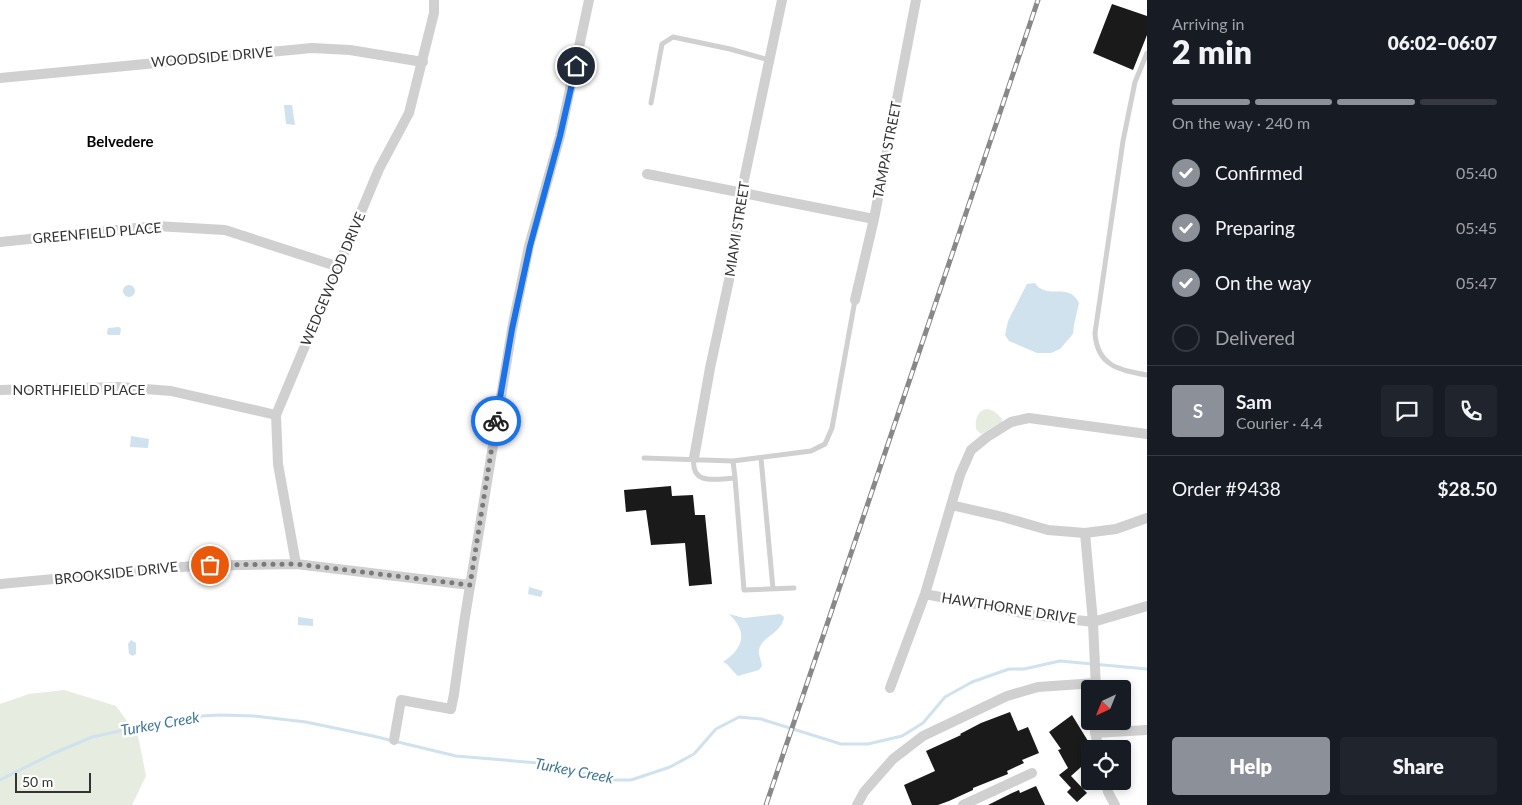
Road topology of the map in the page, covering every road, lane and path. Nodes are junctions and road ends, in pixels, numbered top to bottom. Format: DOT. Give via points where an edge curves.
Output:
graph roads {
  1 [pos="434,0"];
  2 [pos="589,0"];
  3 [pos="782,0"];
  4 [pos="916,0"];
  5 [pos="1147,53"];
  6 [pos="770,60"];
  7 [pos="423,62"];
  8 [pos="0,78"];
  9 [pos="651,103"];
  10 [pos="647,174"];
  11 [pos="741,194"];
  12 [pos="874,219"];
  13 [pos="0,242"];
  14 [pos="339,267"];
  15 [pos="855,300"];
  16 [pos="1147,375"];
  17 [pos="0,390"];
  18 [pos="276,415"];
  19 [pos="1147,434"];
  20 [pos="644,458"];
  21 [pos="694,458"];
  22 [pos="761,458"];
  23 [pos="733,461"];
  24 [pos="735,478"];
  25 [pos="951,505"];
  26 [pos="1147,518"];
  27 [pos="1085,533"];
  28 [pos="296,564"];
  29 [pos="0,584"];
  30 [pos="470,585"];
  31 [pos="794,588"];
  32 [pos="773,589"];
  33 [pos="925,594"];
  34 [pos="1147,606"];
  35 [pos="1093,622"];
  36 [pos="1096,680"];
  37 [pos="1081,683"];
  38 [pos="890,688"];
  39 [pos="1147,730"];
  40 [pos="1095,733"];
  41 [pos="394,740"];
  42 [pos="1097,740"];
  43 [pos="1032,773"];
  44 [pos="1108,790"];
  45 [pos="857,805"];
  46 [pos="963,805"];
  47 [pos="1115,805"];
  1 -- 7 [label="street, WEDGEWOOD DRIVE"];
  2 -- 30 [label="street" via="560,136 530,246 512,329"];
  3 -- 6 [label="street, MIAMI STREET"];
  4 -- 12 [label="street, TAMPA STREET"];
  5 -- 16 [label="lane" via="1134,82 1123,141 1096,333 1097,347 1106,360 1115,367"];
  6 -- 9 [label="lane" via="673,37 662,44"];
  6 -- 11 [label="street, MIAMI STREET"];
  7 -- 8 [label="street, WOODSIDE DRIVE" via="350,50 312,48"];
  7 -- 14 [label="street, WEDGEWOOD DRIVE" via="409,113 379,169"];
  10 -- 11 [label="street"];
  11 -- 12 [label="street"];
  11 -- 21 [label="street, MIAMI STREET" via="729,280"];
  12 -- 15 [label="street, TAMPA STREET"];
  13 -- 14 [label="street, GREENFIELD PLACE" via="156,226 225,230"];
  14 -- 18 [label="street, WEDGEWOOD DRIVE"];
  15 -- 22 [label="lane" via="832,428 825,444 811,452"];
  17 -- 18 [label="street, NORTHFIELD PLACE" via="120,387 171,391"];
  18 -- 28 [label="street, WEDGEWOOD DRIVE" via="278,464"];
  19 -- 25 [label="street, HAWTHORNE DRIVE" via="1029,418 1011,422 971,450"];
  20 -- 21 [label="lane"];
  21 -- 23 [label="lane"];
  21 -- 24 [label="lane" via="693,468 705,480"];
  22 -- 23 [label="lane"];
  22 -- 32 [label="lane"];
  23 -- 24 [label="lane"];
  24 -- 32 [label="lane" via="744,590"];
  25 -- 27 [label="street" via="1048,530"];
  25 -- 33 [label="street, HAWTHORNE DRIVE"];
  26 -- 27 [label="street" via="1116,529"];
  27 -- 35 [label="street, HAWTHORNE DRIVE"];
  28 -- 29 [label="street, BROOKSIDE DRIVE" via="194,566"];
  28 -- 30 [label="street, BROOKSIDE DRIVE"];
  30 -- 41 [label="street" via="451,708 401,700"];
  31 -- 32 [label="lane"];
  33 -- 35 [label="street, HAWTHORNE DRIVE" via="1027,614"];
  33 -- 38 [label="street, HAWTHORNE DRIVE"];
  34 -- 35 [label="street, HAWTHORNE DRIVE"];
  35 -- 36 [label="street, HAWTHORNE DRIVE"];
  37 -- 45 [label="street" via="1038,687 1007,696 923,736 893,759"];
  39 -- 40 [label="street"];
  40 -- 42 [label="street"];
  43 -- 46 [label="street"];
  44 -- 47 [label="street"];
}
